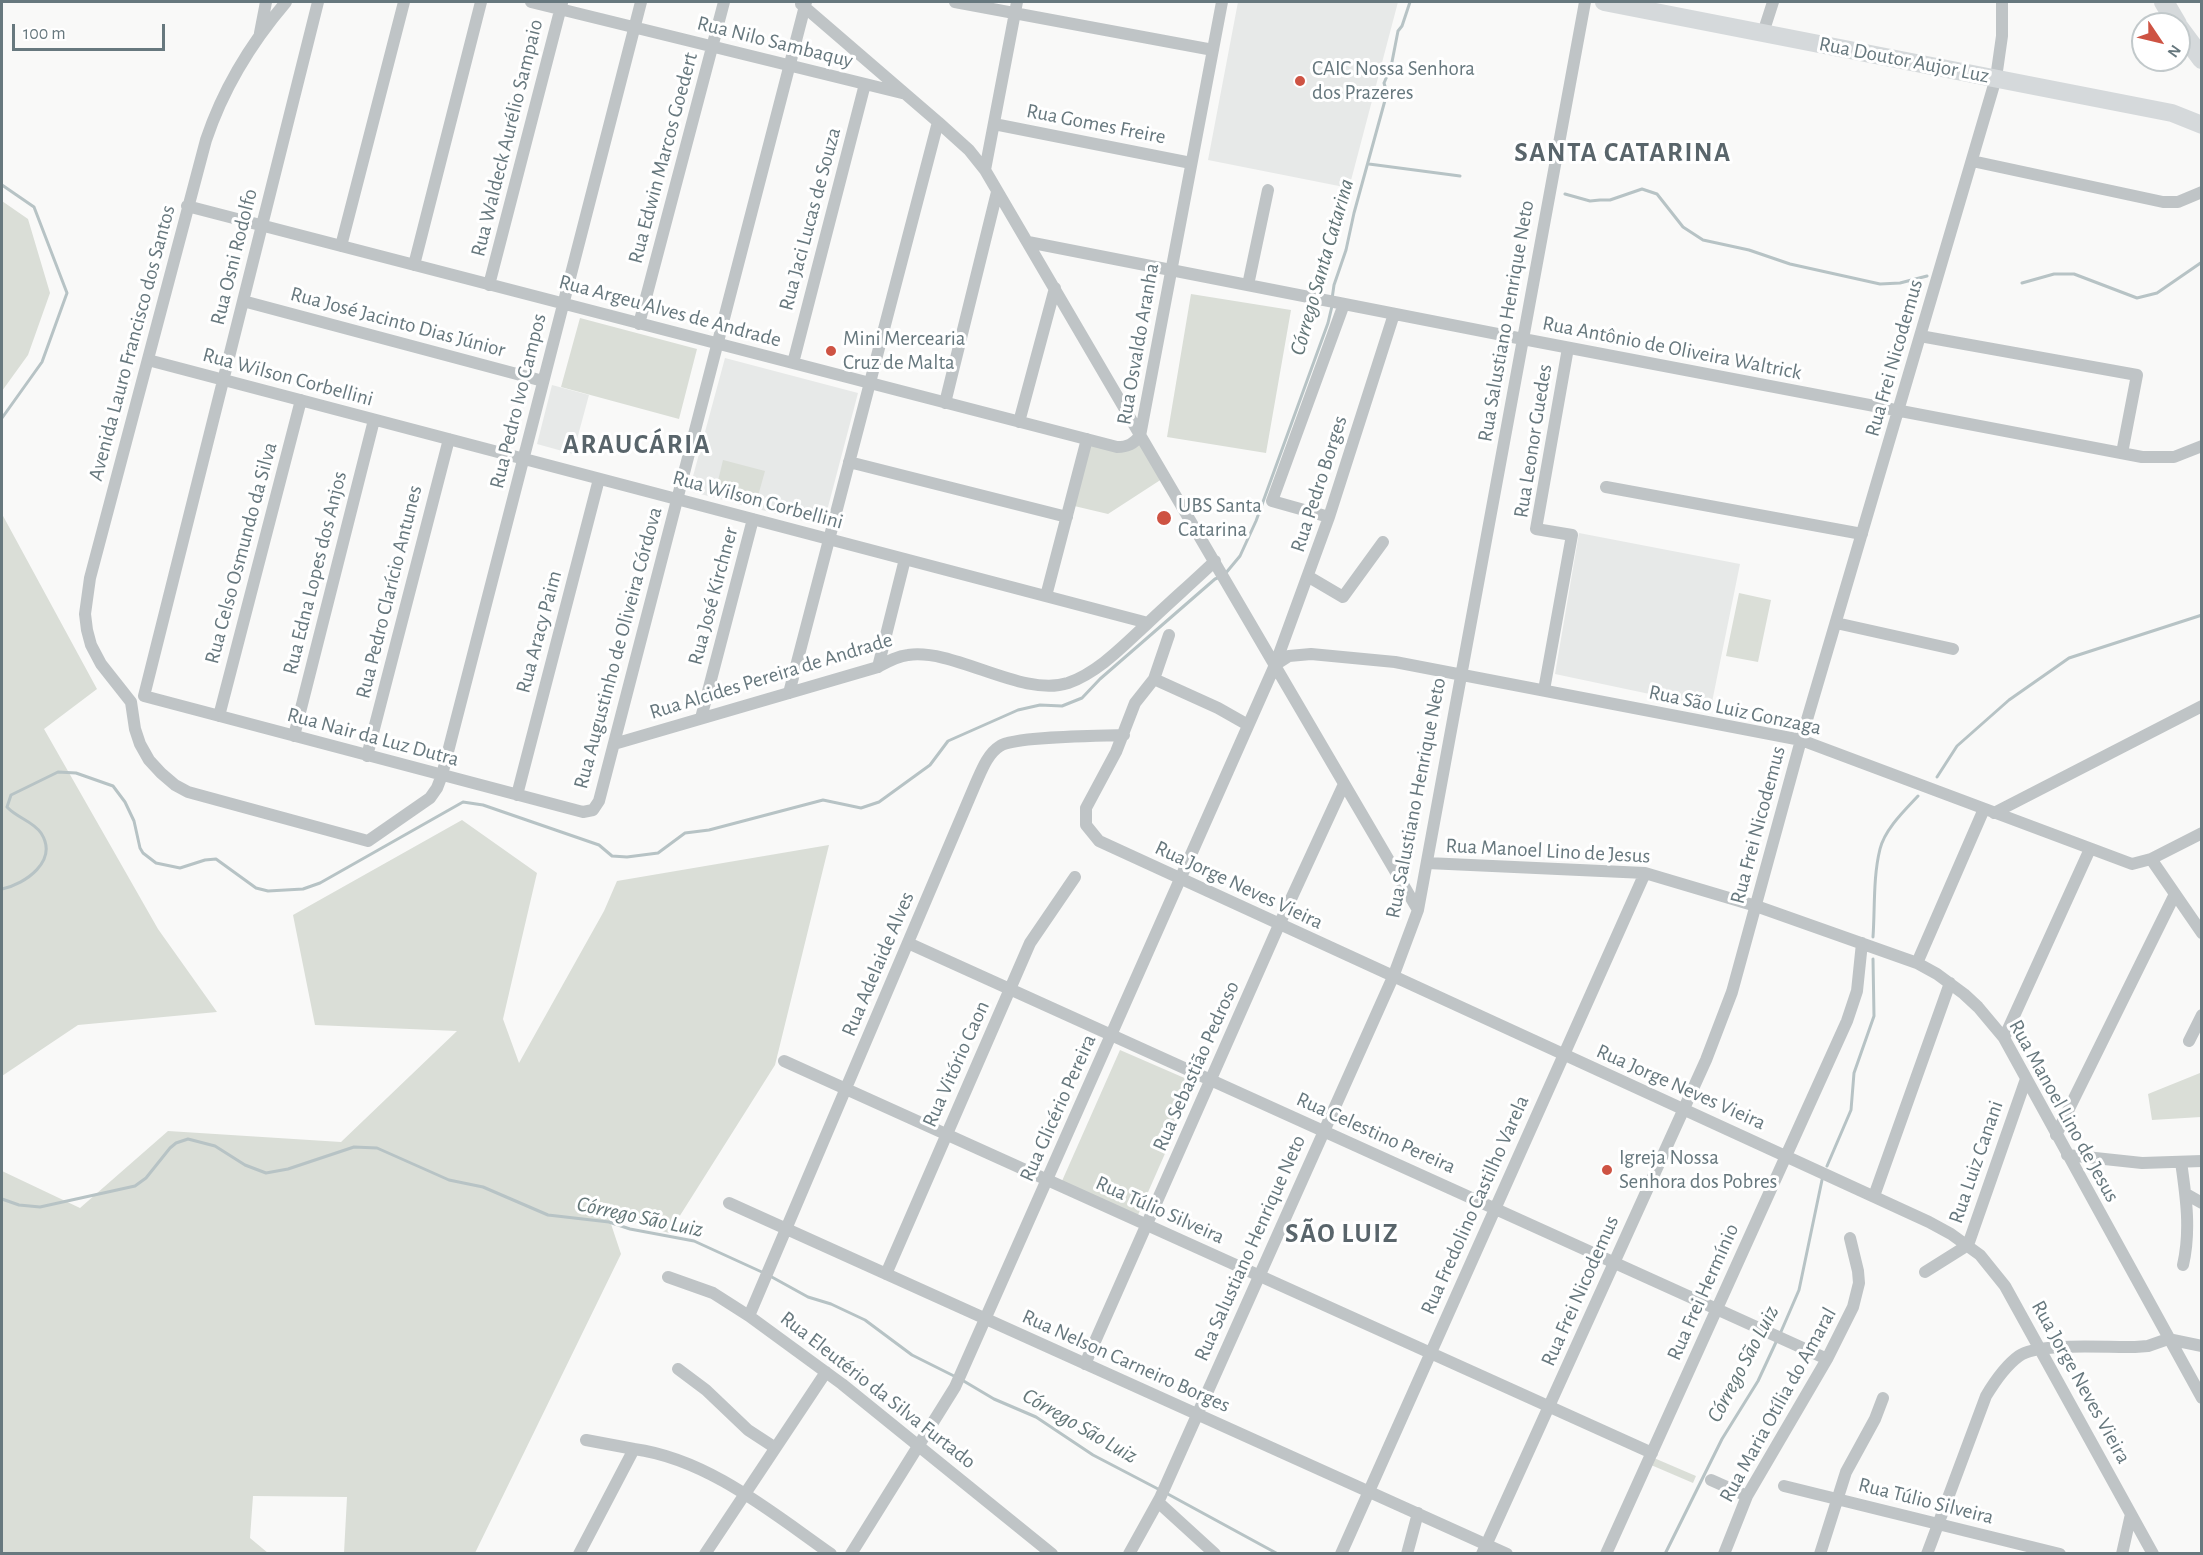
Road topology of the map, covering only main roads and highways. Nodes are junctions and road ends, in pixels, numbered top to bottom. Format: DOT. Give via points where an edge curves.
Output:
graph roads {
  1 [pos="2191,44"];
  2 [pos="2202,59"];
  1 -- 2 [label="main road"];
}
